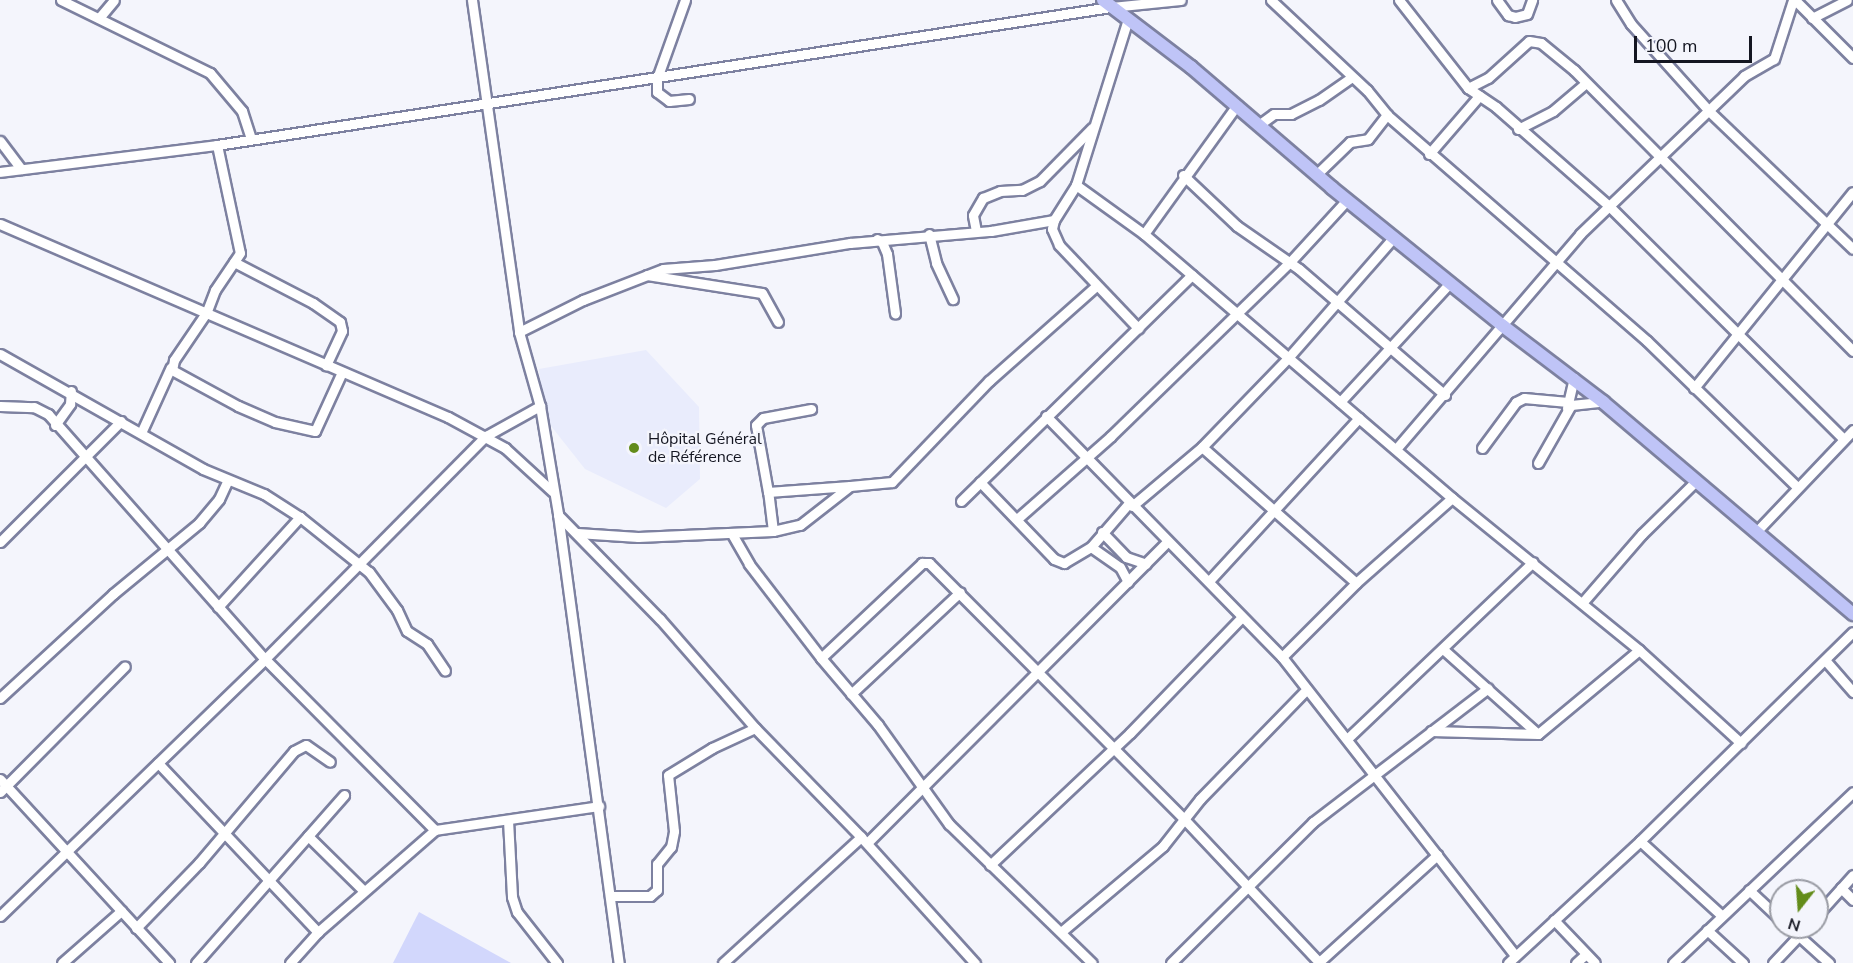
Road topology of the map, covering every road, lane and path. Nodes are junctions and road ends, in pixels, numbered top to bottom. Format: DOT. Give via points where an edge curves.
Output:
graph roads {
  1 [pos="61,0"];
  2 [pos="114,0"];
  3 [pos="471,0"];
  4 [pos="685,0"];
  5 [pos="1181,0"];
  6 [pos="1271,0"];
  7 [pos="1399,0"];
  8 [pos="1497,0"];
  9 [pos="1532,0"];
  10 [pos="1616,0"];
  11 [pos="1794,0"];
  12 [pos="1847,0"];
  13 [pos="1107,4"];
  14 [pos="1810,16"];
  15 [pos="99,18"];
  16 [pos="1128,19"];
  17 [pos="1783,23"];
  18 [pos="1853,58"];
  19 [pos="1352,77"];
  20 [pos="657,78"];
  21 [pos="1586,83"];
  22 [pos="1468,88"];
  23 [pos="1479,96"];
  24 [pos="690,99"];
  25 [pos="486,102"];
  26 [pos="1237,105"];
  27 [pos="1709,111"];
  28 [pos="1387,115"];
  29 [pos="1260,124"];
  30 [pos="1094,125"];
  31 [pos="1518,129"];
  32 [pos="251,139"];
  33 [pos="0,141"];
  34 [pos="217,145"];
  35 [pos="1430,154"];
  36 [pos="1659,156"];
  37 [pos="1,168"];
  38 [pos="21,169"];
  39 [pos="1317,174"];
  40 [pos="1183,175"];
  41 [pos="1076,185"];
  42 [pos="1853,192"];
  43 [pos="1347,200"];
  44 [pos="1609,206"];
  45 [pos="1054,220"];
  46 [pos="0,224"];
  47 [pos="1826,224"];
  48 [pos="976,231"];
  49 [pos="929,234"];
  50 [pos="1144,234"];
  51 [pos="1394,237"];
  52 [pos="877,240"];
  53 [pos="1853,249"];
  54 [pos="234,262"];
  55 [pos="1290,262"];
  56 [pos="1555,263"];
  57 [pos="645,274"];
  58 [pos="1192,275"];
  59 [pos="1781,280"];
  60 [pos="1450,283"];
  61 [pos="1096,286"];
  62 [pos="953,299"];
  63 [pos="1335,302"];
  64 [pos="206,313"];
  65 [pos="895,313"];
  66 [pos="1237,314"];
  67 [pos="778,322"];
  68 [pos="1503,326"];
  69 [pos="1138,328"];
  70 [pos="519,332"];
  71 [pos="1738,333"];
  72 [pos="1390,349"];
  73 [pos="1853,351"];
  74 [pos="0,354"];
  75 [pos="1288,358"];
  76 [pos="326,366"];
  77 [pos="171,367"];
  78 [pos="342,372"];
  79 [pos="1574,378"];
  80 [pos="1694,388"];
  81 [pos="71,391"];
  82 [pos="1445,395"];
  83 [pos="1340,402"];
  84 [pos="1603,402"];
  85 [pos="0,406"];
  86 [pos="540,406"];
  87 [pos="1567,407"];
  88 [pos="811,409"];
  89 [pos="1046,416"];
  90 [pos="1359,418"];
  91 [pos="121,421"];
  92 [pos="55,425"];
  93 [pos="1853,430"];
  94 [pos="141,433"];
  95 [pos="486,436"];
  96 [pos="1844,439"];
  97 [pos="1202,447"];
  98 [pos="1482,448"];
  99 [pos="1395,449"];
  100 [pos="1085,458"];
  101 [pos="86,460"];
  102 [pos="1538,463"];
  103 [pos="228,480"];
  104 [pos="980,482"];
  105 [pos="1695,482"];
  106 [pos="850,486"];
  107 [pos="1797,487"];
  108 [pos="552,491"];
  109 [pos="768,492"];
  110 [pos="1452,498"];
  111 [pos="961,501"];
  112 [pos="1131,505"];
  113 [pos="1274,508"];
  114 [pos="558,514"];
  115 [pos="300,517"];
  116 [pos="1017,519"];
  117 [pos="773,531"];
  118 [pos="1102,532"];
  119 [pos="1756,532"];
  120 [pos="578,533"];
  121 [pos="732,534"];
  122 [pos="1168,541"];
  123 [pos="0,543"];
  124 [pos="1091,546"];
  125 [pos="167,547"];
  126 [pos="1533,562"];
  127 [pos="358,564"];
  128 [pos="1146,564"];
  129 [pos="1210,580"];
  130 [pos="1128,582"];
  131 [pos="1356,583"];
  132 [pos="960,592"];
  133 [pos="1582,603"];
  134 [pos="218,607"];
  135 [pos="1853,614"];
  136 [pos="1242,617"];
  137 [pos="1853,632"];
  138 [pos="1444,650"];
  139 [pos="1639,650"];
  140 [pos="1282,657"];
  141 [pos="821,658"];
  142 [pos="265,659"];
  143 [pos="1825,660"];
  144 [pos="125,666"];
  145 [pos="446,671"];
  146 [pos="1038,672"];
  147 [pos="1488,688"];
  148 [pos="1307,689"];
  149 [pos="1853,692"];
  150 [pos="850,694"];
  151 [pos="0,698"];
  152 [pos="755,728"];
  153 [pos="1431,731"];
  154 [pos="1538,734"];
  155 [pos="1348,738"];
  156 [pos="1741,743"];
  157 [pos="1112,749"];
  158 [pos="330,762"];
  159 [pos="158,763"];
  160 [pos="1374,772"];
  161 [pos="0,779"];
  162 [pos="920,787"];
  163 [pos="4,789"];
  164 [pos="1853,792"];
  165 [pos="344,795"];
  166 [pos="599,807"];
  167 [pos="508,820"];
  168 [pos="1185,820"];
  169 [pos="435,830"];
  170 [pos="226,832"];
  171 [pos="308,836"];
  172 [pos="864,840"];
  173 [pos="1640,841"];
  174 [pos="67,854"];
  175 [pos="1437,855"];
  176 [pos="990,866"];
  177 [pos="1853,875"];
  178 [pos="268,879"];
  179 [pos="1245,886"];
  180 [pos="1841,888"];
  181 [pos="1749,890"];
  182 [pos="364,891"];
  183 [pos="610,896"];
  184 [pos="1853,900"];
  185 [pos="1829,902"];
  186 [pos="1769,909"];
  187 [pos="121,911"];
  188 [pos="1721,915"];
  189 [pos="0,916"];
  190 [pos="1554,920"];
  191 [pos="136,928"];
  192 [pos="1707,930"];
  193 [pos="318,932"];
  194 [pos="1061,933"];
  195 [pos="1796,939"];
  196 [pos="1802,939"];
  197 [pos="1586,954"];
  198 [pos="1515,955"];
  199 [pos="62,963"];
  200 [pos="169,963"];
  201 [pos="196,963"];
  202 [pos="290,963"];
  203 [pos="557,963"];
  204 [pos="619,963"];
  205 [pos="723,963"];
  206 [pos="975,963"];
  207 [pos="1092,963"];
  208 [pos="1171,963"];
  209 [pos="1318,963"];
  210 [pos="1508,963"];
  211 [pos="1576,963"];
  212 [pos="1595,963"];
  213 [pos="1673,963"];
  214 [pos="1743,963"];
  215 [pos="1773,963"];
  216 [pos="1829,963"];
  1 -- 15 [label="street"];
  2 -- 15 [label="street"];
  3 -- 25 [label="street"];
  4 -- 20 [label="street"];
  5 -- 13 [label="street"];
  6 -- 19 [label="street"];
  7 -- 22 [label="street"];
  8 -- 9 [label="street" via="1508,15 1515,17 1527,14"];
  10 -- 27 [label="street" via="1631,24"];
  11 -- 14 [label="street"];
  11 -- 17 [label="street"];
  12 -- 14 [label="street"];
  13 -- 16 [label="main road"];
  13 -- 20 [label="street"];
  14 -- 17 [label="street" via="1800,14"];
  14 -- 18 [label="street"];
  15 -- 32 [label="street" via="210,73 242,111"];
  16 -- 26 [label="main road"];
  16 -- 30 [label="street"];
  17 -- 27 [label="street" via="1774,59 1744,76"];
  19 -- 28 [label="street"];
  19 -- 29 [label="street" via="1291,114 1274,114"];
  20 -- 24 [label="street" via="657,92 669,101"];
  20 -- 25 [label="street"];
  21 -- 22 [label="street" via="1544,45 1533,40 1488,78"];
  21 -- 31 [label="street" via="1553,111"];
  21 -- 36 [label="street"];
  22 -- 23 [label="street"];
  23 -- 31 [label="street"];
  23 -- 35 [label="street"];
  25 -- 32 [label="street"];
  25 -- 70 [label="street"];
  26 -- 29 [label="main road"];
  26 -- 40 [label="street"];
  27 -- 36 [label="street"];
  27 -- 47 [label="street"];
  28 -- 35 [label="street"];
  28 -- 39 [label="street" via="1368,139 1350,142"];
  29 -- 39 [label="main road"];
  30 -- 41 [label="street"];
  30 -- 48 [label="street" via="1040,181 1022,190 1000,191 983,198 973,215"];
  31 -- 44 [label="street"];
  32 -- 34 [label="street"];
  33 -- 38 [label="street"];
  34 -- 38 [label="street"];
  34 -- 54 [label="street" via="239,243"];
  35 -- 56 [label="street"];
  36 -- 44 [label="street"];
  36 -- 59 [label="street"];
  37 -- 38 [label="street"];
  39 -- 43 [label="main road"];
  40 -- 50 [label="street"];
  40 -- 55 [label="street" via="1237,226"];
  41 -- 45 [label="street"];
  41 -- 50 [label="street"];
  42 -- 47 [label="street"];
  43 -- 51 [label="main road"];
  43 -- 55 [label="street"];
  44 -- 56 [label="street"];
  44 -- 71 [label="street"];
  45 -- 48 [label="street"];
  45 -- 61 [label="street" via="1052,229 1059,245"];
  46 -- 64 [label="street"];
  47 -- 53 [label="street"];
  47 -- 59 [label="street"];
  48 -- 49 [label="street"];
  49 -- 52 [label="street"];
  49 -- 62 [label="street" via="936,263"];
  50 -- 58 [label="street"];
  51 -- 60 [label="main road"];
  51 -- 63 [label="street"];
  52 -- 57 [label="street"];
  52 -- 65 [label="street" via="887,254"];
  54 -- 64 [label="street" via="215,290"];
  54 -- 76 [label="street" via="313,303 340,322 342,331"];
  55 -- 63 [label="street"];
  55 -- 66 [label="street"];
  56 -- 68 [label="street"];
  56 -- 80 [label="street" via="1647,341"];
  57 -- 67 [label="street" via="762,293"];
  57 -- 70 [label="street" via="548,315"];
  58 -- 66 [label="street"];
  58 -- 69 [label="street"];
  59 -- 71 [label="street"];
  59 -- 73 [label="street"];
  60 -- 68 [label="main road"];
  60 -- 72 [label="street"];
  61 -- 69 [label="street"];
  61 -- 106 [label="street" via="972,398 899,477 886,484"];
  63 -- 72 [label="street"];
  63 -- 75 [label="street"];
  64 -- 76 [label="street"];
  64 -- 77 [label="street"];
  66 -- 75 [label="street"];
  66 -- 100 [label="street"];
  68 -- 79 [label="main road"];
  68 -- 82 [label="street"];
  69 -- 89 [label="street"];
  70 -- 86 [label="street"];
  71 -- 80 [label="street"];
  71 -- 96 [label="street"];
  72 -- 82 [label="street"];
  72 -- 83 [label="street"];
  74 -- 81 [label="street"];
  75 -- 83 [label="street"];
  75 -- 97 [label="street"];
  76 -- 78 [label="street"];
  77 -- 78 [label="street" via="238,406 275,422 315,431"];
  77 -- 94 [label="street"];
  78 -- 95 [label="street" via="409,398"];
  79 -- 84 [label="main road"];
  79 -- 87 [label="street"];
  80 -- 107 [label="street"];
  81 -- 91 [label="street"];
  81 -- 92 [label="street" via="69,404"];
  82 -- 99 [label="street"];
  83 -- 90 [label="street"];
  84 -- 87 [label="street" via="1576,402"];
  84 -- 105 [label="main road"];
  85 -- 92 [label="street" via="43,410"];
  86 -- 95 [label="street"];
  86 -- 108 [label="street"];
  87 -- 98 [label="street" via="1524,398 1516,402"];
  87 -- 102 [label="street"];
  88 -- 109 [label="street" via="763,418 756,425"];
  89 -- 100 [label="street"];
  89 -- 104 [label="street"];
  90 -- 99 [label="street"];
  90 -- 113 [label="street"];
  91 -- 94 [label="street"];
  91 -- 101 [label="street"];
  92 -- 101 [label="street"];
  93 -- 96 [label="street"];
  94 -- 103 [label="street"];
  95 -- 108 [label="street"];
  95 -- 127 [label="street"];
  96 -- 107 [label="street"];
  97 -- 112 [label="street"];
  97 -- 113 [label="street"];
  99 -- 110 [label="street"];
  100 -- 112 [label="street"];
  100 -- 116 [label="street"];
  101 -- 123 [label="street"];
  101 -- 125 [label="street"];
  103 -- 115 [label="street" via="264,494"];
  103 -- 125 [label="street" via="219,499 199,523"];
  104 -- 111 [label="street"];
  104 -- 116 [label="street"];
  105 -- 119 [label="main road"];
  105 -- 133 [label="street" via="1641,534"];
  106 -- 109 [label="street"];
  106 -- 117 [label="street" via="800,525"];
  107 -- 119 [label="street"];
  108 -- 114 [label="street"];
  109 -- 117 [label="street"];
  110 -- 126 [label="street"];
  110 -- 131 [label="street"];
  112 -- 118 [label="street"];
  112 -- 122 [label="street"];
  113 -- 129 [label="street"];
  113 -- 131 [label="street"];
  114 -- 120 [label="street"];
  114 -- 166 [label="street"];
  115 -- 127 [label="street"];
  115 -- 134 [label="street"];
  116 -- 124 [label="street" via="1059,562 1068,562"];
  117 -- 121 [label="street"];
  118 -- 124 [label="street"];
  118 -- 128 [label="street" via="1126,557"];
  119 -- 135 [label="main road"];
  120 -- 121 [label="street" via="638,537"];
  120 -- 152 [label="street"];
  121 -- 141 [label="street" via="749,564"];
  122 -- 128 [label="street"];
  122 -- 129 [label="street"];
  124 -- 130 [label="street" via="1120,567"];
  125 -- 134 [label="street"];
  125 -- 151 [label="street"];
  126 -- 133 [label="street"];
  126 -- 138 [label="street"];
  127 -- 142 [label="street"];
  127 -- 145 [label="street" via="369,572 397,610 407,631 427,644"];
  128 -- 130 [label="street"];
  129 -- 136 [label="street"];
  130 -- 146 [label="street"];
  131 -- 140 [label="street"];
  132 -- 141 [label="street" via="928,563 922,563"];
  132 -- 146 [label="street"];
  132 -- 150 [label="street"];
  133 -- 139 [label="street"];
  134 -- 142 [label="street"];
  136 -- 140 [label="street"];
  136 -- 157 [label="street"];
  137 -- 143 [label="street"];
  138 -- 147 [label="street"];
  138 -- 155 [label="street"];
  139 -- 154 [label="street"];
  139 -- 156 [label="street"];
  140 -- 148 [label="street"];
  141 -- 150 [label="street"];
  142 -- 159 [label="street"];
  142 -- 169 [label="street"];
  143 -- 149 [label="street"];
  143 -- 156 [label="street"];
  144 -- 163 [label="street"];
  146 -- 157 [label="street"];
  146 -- 162 [label="street"];
  147 -- 153 [label="street"];
  147 -- 154 [label="street"];
  148 -- 155 [label="street"];
  148 -- 168 [label="street" via="1214,784"];
  150 -- 162 [label="street" via="878,725"];
  152 -- 172 [label="street"];
  152 -- 183 [label="street" via="668,775 674,831 671,848 657,864 657,890 650,896"];
  153 -- 154 [label="street"];
  153 -- 160 [label="street"];
  155 -- 160 [label="street"];
  156 -- 173 [label="street"];
  157 -- 168 [label="street"];
  157 -- 176 [label="street"];
  158 -- 170 [label="street" via="302,745"];
  159 -- 170 [label="street"];
  159 -- 174 [label="street"];
  160 -- 175 [label="street"];
  160 -- 179 [label="street"];
  161 -- 163 [label="street"];
  162 -- 172 [label="street"];
  162 -- 176 [label="street"];
  163 -- 174 [label="street"];
  164 -- 181 [label="street"];
  165 -- 171 [label="street"];
  166 -- 167 [label="street"];
  166 -- 183 [label="street"];
  167 -- 169 [label="street"];
  167 -- 203 [label="street" via="512,897 517,912"];
  168 -- 179 [label="street"];
  168 -- 194 [label="street" via="1163,846"];
  169 -- 182 [label="street"];
  170 -- 178 [label="street"];
  170 -- 191 [label="street"];
  171 -- 178 [label="street"];
  171 -- 182 [label="street"];
  172 -- 205 [label="street"];
  172 -- 206 [label="street"];
  173 -- 188 [label="street"];
  173 -- 190 [label="street"];
  174 -- 187 [label="street"];
  174 -- 189 [label="street"];
  175 -- 198 [label="street"];
  175 -- 209 [label="street"];
  176 -- 194 [label="street"];
  177 -- 180 [label="street"];
  178 -- 193 [label="street"];
  178 -- 201 [label="street"];
  179 -- 208 [label="street"];
  179 -- 209 [label="street"];
  180 -- 184 [label="street"];
  180 -- 185 [label="street"];
  181 -- 186 [label="street"];
  181 -- 188 [label="street"];
  182 -- 193 [label="street"];
  183 -- 204 [label="street"];
  187 -- 191 [label="street"];
  187 -- 199 [label="street"];
  188 -- 192 [label="street"];
  190 -- 197 [label="street"];
  190 -- 198 [label="street"];
  191 -- 200 [label="street"];
  192 -- 213 [label="street"];
  192 -- 214 [label="street"];
  193 -- 202 [label="street"];
  194 -- 207 [label="street"];
  195 -- 215 [label="street"];
  196 -- 216 [label="street"];
  197 -- 211 [label="street"];
  197 -- 212 [label="street"];
  198 -- 210 [label="street"];
}
